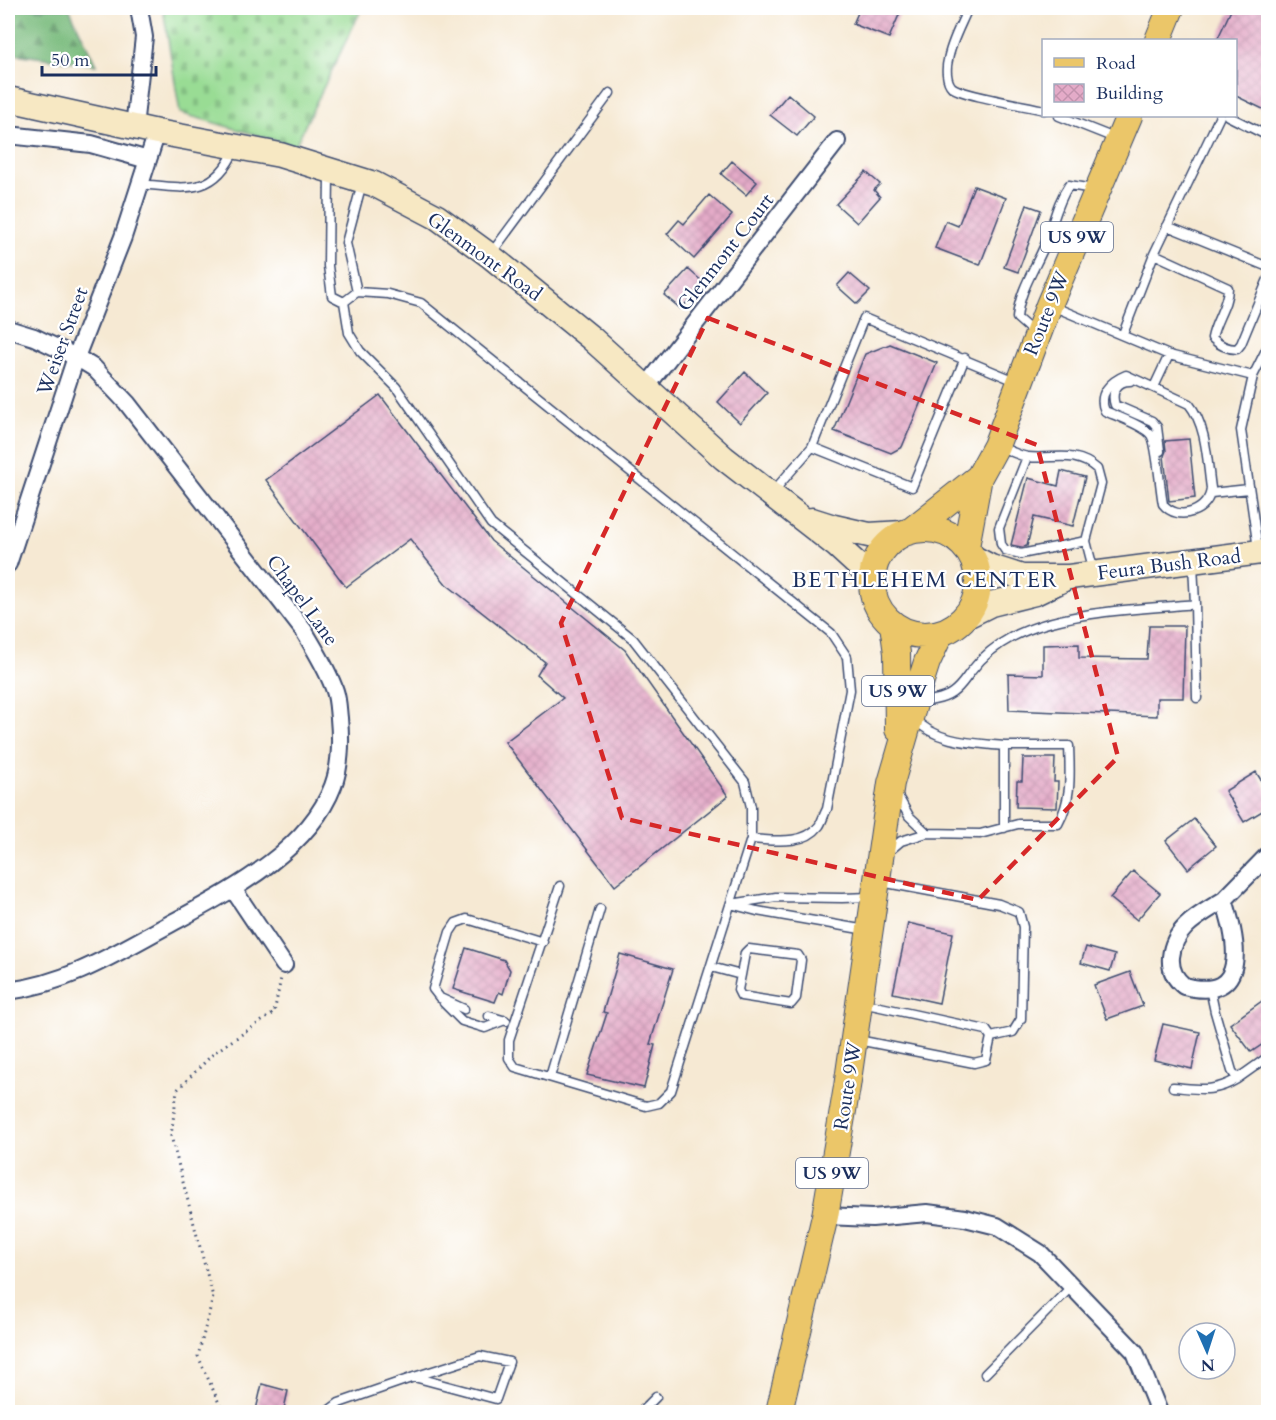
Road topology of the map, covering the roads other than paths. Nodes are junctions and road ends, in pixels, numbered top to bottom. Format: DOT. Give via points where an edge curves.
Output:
graph roads {
  1 [pos="139,8"];
  2 [pos="968,8"];
  3 [pos="1171,8"];
  4 [pos="1158,39"];
  5 [pos="610,93"];
  6 [pos="8,99"];
  7 [pos="1042,110"];
  8 [pos="1061,117"];
  9 [pos="1129,117"];
  10 [pos="1220,117"];
  11 [pos="1230,117"];
  12 [pos="145,130"];
  13 [pos="8,135"];
  14 [pos="1269,136"];
  15 [pos="1118,140"];
  16 [pos="837,141"];
  17 [pos="236,147"];
  18 [pos="148,160"];
  19 [pos="329,170"];
  20 [pos="363,181"];
  21 [pos="140,184"];
  22 [pos="1097,190"];
  23 [pos="1167,226"];
  24 [pos="1154,254"];
  25 [pos="489,255"];
  26 [pos="1269,267"];
  27 [pos="1269,279"];
  28 [pos="357,292"];
  29 [pos="344,303"];
  30 [pos="1049,305"];
  31 [pos="8,329"];
  32 [pos="1123,334"];
  33 [pos="1037,335"];
  34 [pos="1269,346"];
  35 [pos="1169,355"];
  36 [pos="76,357"];
  37 [pos="965,358"];
  38 [pos="1253,376"];
  39 [pos="1018,382"];
  40 [pos="646,387"];
  41 [pos="1154,387"];
  42 [pos="996,446"];
  43 [pos="812,447"];
  44 [pos="1027,457"];
  45 [pos="979,477"];
  46 [pos="1249,489"];
  47 [pos="1211,493"];
  48 [pos="771,494"];
  49 [pos="793,513"];
  50 [pos="908,532"];
  51 [pos="1086,541"];
  52 [pos="969,552"];
  53 [pos="1264,552"];
  54 [pos="1192,561"];
  55 [pos="8,564"];
  56 [pos="1094,573"];
  57 [pos="1069,577"];
  58 [pos="872,578"];
  59 [pos="1195,604"];
  60 [pos="967,616"];
  61 [pos="893,625"];
  62 [pos="940,634"];
  63 [pos="1197,698"];
  64 [pos="912,708"];
  65 [pos="1004,747"];
  66 [pos="898,757"];
  67 [pos="891,783"];
  68 [pos="1004,828"];
  69 [pos="927,833"];
  70 [pos="750,839"];
  71 [pos="1269,855"];
  72 [pos="878,878"];
  73 [pos="560,886"];
  74 [pos="233,889"];
  75 [pos="1224,900"];
  76 [pos="731,904"];
  77 [pos="600,909"];
  78 [pos="871,931"];
  79 [pos="543,942"];
  80 [pos="284,965"];
  81 [pos="711,967"];
  82 [pos="741,975"];
  83 [pos="1210,989"];
  84 [pos="8,991"];
  85 [pos="440,998"];
  86 [pos="860,1003"];
  87 [pos="464,1008"];
  88 [pos="489,1016"];
  89 [pos="505,1020"];
  90 [pos="515,1023"];
  91 [pos="991,1037"];
  92 [pos="854,1040"];
  93 [pos="1269,1057"];
  94 [pos="550,1077"];
  95 [pos="1238,1079"];
  96 [pos="1173,1087"];
  97 [pos="825,1216"];
  98 [pos="1072,1286"];
  99 [pos="985,1374"];
  100 [pos="414,1377"];
  101 [pos="656,1397"];
  102 [pos="327,1413"];
  103 [pos="641,1413"];
  104 [pos="779,1413"];
  105 [pos="1160,1413"];
  1 -- 12 [label="street, Weiser Street" via="144,46"];
  2 -- 7 [label="lane" via="947,62 952,88 968,95"];
  3 -- 4 [label="main road"];
  5 -- 25 [label="lane"];
  6 -- 12 [label="main road, Glenmont Road"];
  8 -- 15 [label="lane"];
  9 -- 15 [label="main road, Route 9W / US 9W"];
  10 -- 23 [label="lane"];
  11 -- 14 [label="lane"];
  12 -- 17 [label="main road, Glenmont Road"];
  12 -- 18 [label="street, Weiser Street"];
  13 -- 18 [label="street" via="91,144"];
  15 -- 22 [label="main road, Route 9W / US 9W"];
  16 -- 40 [label="street, Glenmont Court"];
  17 -- 19 [label="main road, Glenmont Road"];
  17 -- 21 [label="lane" via="219,176 204,186"];
  18 -- 21 [label="street, Weiser Street"];
  19 -- 20 [label="main road, Glenmont Road"];
  19 -- 29 [label="lane" via="328,266 332,296"];
  20 -- 25 [label="main road, Glenmont Road" via="437,217"];
  20 -- 28 [label="lane" via="346,243"];
  21 -- 36 [label="street, Weiser Street"];
  22 -- 30 [label="main road, Route 9W / US 9W"];
  22 -- 33 [label="lane" via="1069,185 1061,197 1045,246 1018,303 1017,318"];
  23 -- 24 [label="lane"];
  23 -- 26 [label="lane"];
  24 -- 27 [label="lane" via="1228,288 1212,338 1229,349 1237,349 1241,344"];
  24 -- 32 [label="lane"];
  25 -- 40 [label="main road, Glenmont Road"];
  28 -- 29 [label="lane"];
  28 -- 70 [label="lane" via="388,294 421,303 831,633 847,657 850,690 827,809 819,826 806,837 784,841"];
  29 -- 70 [label="lane" via="350,333 360,351 396,387 491,524 633,639 745,782 751,807"];
  30 -- 32 [label="lane"];
  30 -- 33 [label="main road, Route 9W / US 9W"];
  31 -- 36 [label="street, Chapel Lane"];
  32 -- 35 [label="lane"];
  33 -- 39 [label="main road, Route 9W / US 9W"];
  34 -- 38 [label="lane"];
  35 -- 38 [label="lane"];
  35 -- 41 [label="lane"];
  36 -- 55 [label="street, Weiser Street"];
  36 -- 74 [label="street, Chapel Lane" via="93,368 127,403 304,631 335,692 340,757 334,785 315,819 294,842"];
  37 -- 39 [label="lane"];
  37 -- 43 [label="lane" via="912,487"];
  37 -- 43 [label="lane" via="864,318"];
  38 -- 46 [label="lane" via="1241,430"];
  39 -- 42 [label="main road, Route 9W / US 9W"];
  40 -- 48 [label="main road, Glenmont Road" via="724,458"];
  41 -- 47 [label="lane" via="1189,404 1195,411"];
  41 -- 47 [label="lane" via="1126,375 1107,388 1102,404 1105,411 1151,434 1163,504 1168,510 1184,514 1202,507"];
  42 -- 44 [label="lane"];
  42 -- 45 [label="main road, Route 9W / US 9W"];
  43 -- 48 [label="lane"];
  44 -- 51 [label="lane" via="1064,455 1097,469 1101,484"];
  44 -- 51 [label="lane" via="999,528 1005,550 1021,554"];
  45 -- 50 [label="main road, Route 9W / US 9W"];
  45 -- 52 [label="main road, Route 9W / US 9W"];
  46 -- 47 [label="lane"];
  46 -- 53 [label="lane"];
  48 -- 49 [label="main road, Glenmont Road"];
  49 -- 50 [label="main road, Glenmont Road" via="869,535"];
  49 -- 58 [label="main road, Glenmont Road"];
  50 -- 52 [label="main road" via="941,531"];
  50 -- 58 [label="main road" via="882,551"];
  51 -- 56 [label="lane"];
  52 -- 57 [label="main road, Feura Bush Road" via="991,567 1022,577"];
  52 -- 60 [label="main road" via="978,572 978,587"];
  53 -- 54 [label="main road, Feura Bush Road"];
  54 -- 56 [label="main road, Feura Bush Road"];
  54 -- 59 [label="lane"];
  56 -- 57 [label="main road, Feura Bush Road"];
  57 -- 60 [label="main road, Feura Bush Road"];
  58 -- 61 [label="main road" via="881,612"];
  59 -- 63 [label="lane"];
  59 -- 64 [label="lane" via="1085,615 1036,626 986,654 951,694"];
  60 -- 62 [label="main road"];
  61 -- 62 [label="main road" via="923,636"];
  61 -- 66 [label="main road, Route 9W / US 9W"];
  62 -- 64 [label="main road, Route 9W / US 9W"];
  64 -- 65 [label="lane" via="921,725 937,735"];
  64 -- 66 [label="main road, Route 9W / US 9W"];
  65 -- 68 [label="lane"];
  65 -- 68 [label="lane" via="1068,746 1070,780 1066,810 1058,824"];
  66 -- 67 [label="main road, Route 9W / US 9W"];
  67 -- 69 [label="lane" via="909,816"];
  67 -- 72 [label="main road, Route 9W / US 9W"];
  68 -- 69 [label="lane" via="980,834"];
  69 -- 72 [label="lane" via="901,840"];
  70 -- 76 [label="lane"];
  71 -- 75 [label="street"];
  72 -- 76 [label="lane" via="842,898 776,897"];
  72 -- 78 [label="main road, Route 9W / US 9W"];
  72 -- 91 [label="lane" via="999,903 1019,912 1023,927 1021,1019 1013,1032"];
  73 -- 79 [label="lane"];
  74 -- 80 [label="street"];
  74 -- 84 [label="street, Chapel Lane" via="93,966 55,982"];
  75 -- 83 [label="street" via="1233,929 1234,966 1223,984"];
  75 -- 83 [label="street" via="1178,935 1172,948 1171,962 1178,981 1184,987"];
  76 -- 78 [label="lane"];
  76 -- 81 [label="lane"];
  77 -- 94 [label="lane"];
  78 -- 86 [label="main road, Route 9W / US 9W"];
  79 -- 85 [label="lane" via="467,919 456,923 433,989"];
  79 -- 90 [label="lane"];
  81 -- 82 [label="lane"];
  81 -- 94 [label="lane" via="671,1091 659,1103 646,1106"];
  82 -- 82 [label="lane" via="741,996 791,1004 796,998 801,960 798,955 749,949"];
  83 -- 95 [label="lane" via="1232,1071"];
  85 -- 87 [label="lane"];
  85 -- 89 [label="lane" via="462,1021 485,1028"];
  86 -- 91 [label="lane" via="986,1029"];
  86 -- 92 [label="main road, Route 9W / US 9W"];
  88 -- 89 [label="lane"];
  89 -- 90 [label="lane"];
  90 -- 94 [label="lane" via="509,1040 509,1058 515,1067"];
  91 -- 92 [label="lane" via="986,1060 974,1063"];
  92 -- 97 [label="main road, Route 9W / US 9W"];
  93 -- 95 [label="lane"];
  95 -- 96 [label="lane" via="1212,1090"];
  97 -- 98 [label="street" via="872,1218 927,1213 997,1227 1040,1253"];
  97 -- 104 [label="main road, Route 9W / US 9W"];
  98 -- 99 [label="lane"];
  98 -- 105 [label="street" via="1135,1352"];
  100 -- 100 [label="lane" via="480,1356 508,1362 496,1399"];
  100 -- 102 [label="lane" via="339,1403"];
  101 -- 103 [label="lane"];
}
